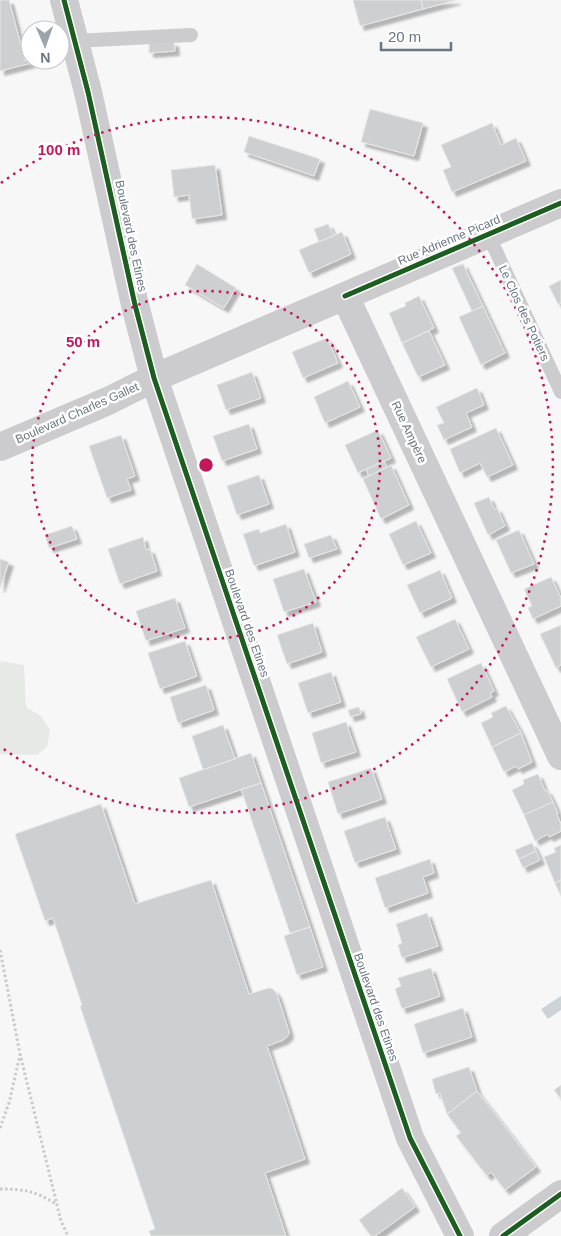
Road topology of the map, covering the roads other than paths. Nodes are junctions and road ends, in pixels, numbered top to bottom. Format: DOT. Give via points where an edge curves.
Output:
graph roads {
  1 [pos="64,0"];
  2 [pos="191,34"];
  3 [pos="74,40"];
  4 [pos="561,203"];
  5 [pos="488,234"];
  6 [pos="345,296"];
  7 [pos="154,378"];
  8 [pos="561,392"];
  9 [pos="0,447"];
  10 [pos="561,756"];
  11 [pos="561,1194"];
  12 [pos="460,1236"];
  13 [pos="503,1236"];
  1 -- 3 [label="street, Boulevard des Etines"];
  2 -- 3 [label="lane"];
  3 -- 7 [label="street, Boulevard des Etines"];
  4 -- 5 [label="street, Rue Adrienne Picard"];
  5 -- 6 [label="street, Rue Adrienne Picard"];
  5 -- 8 [label="lane, Le Clos des Potiers"];
  6 -- 7 [label="street"];
  6 -- 10 [label="street, Rue Ampère"];
  7 -- 9 [label="street, Boulevard Charles Gallet"];
  7 -- 12 [label="street, Boulevard des Etines" via="410,1138"];
  11 -- 13 [label="street"];
}
